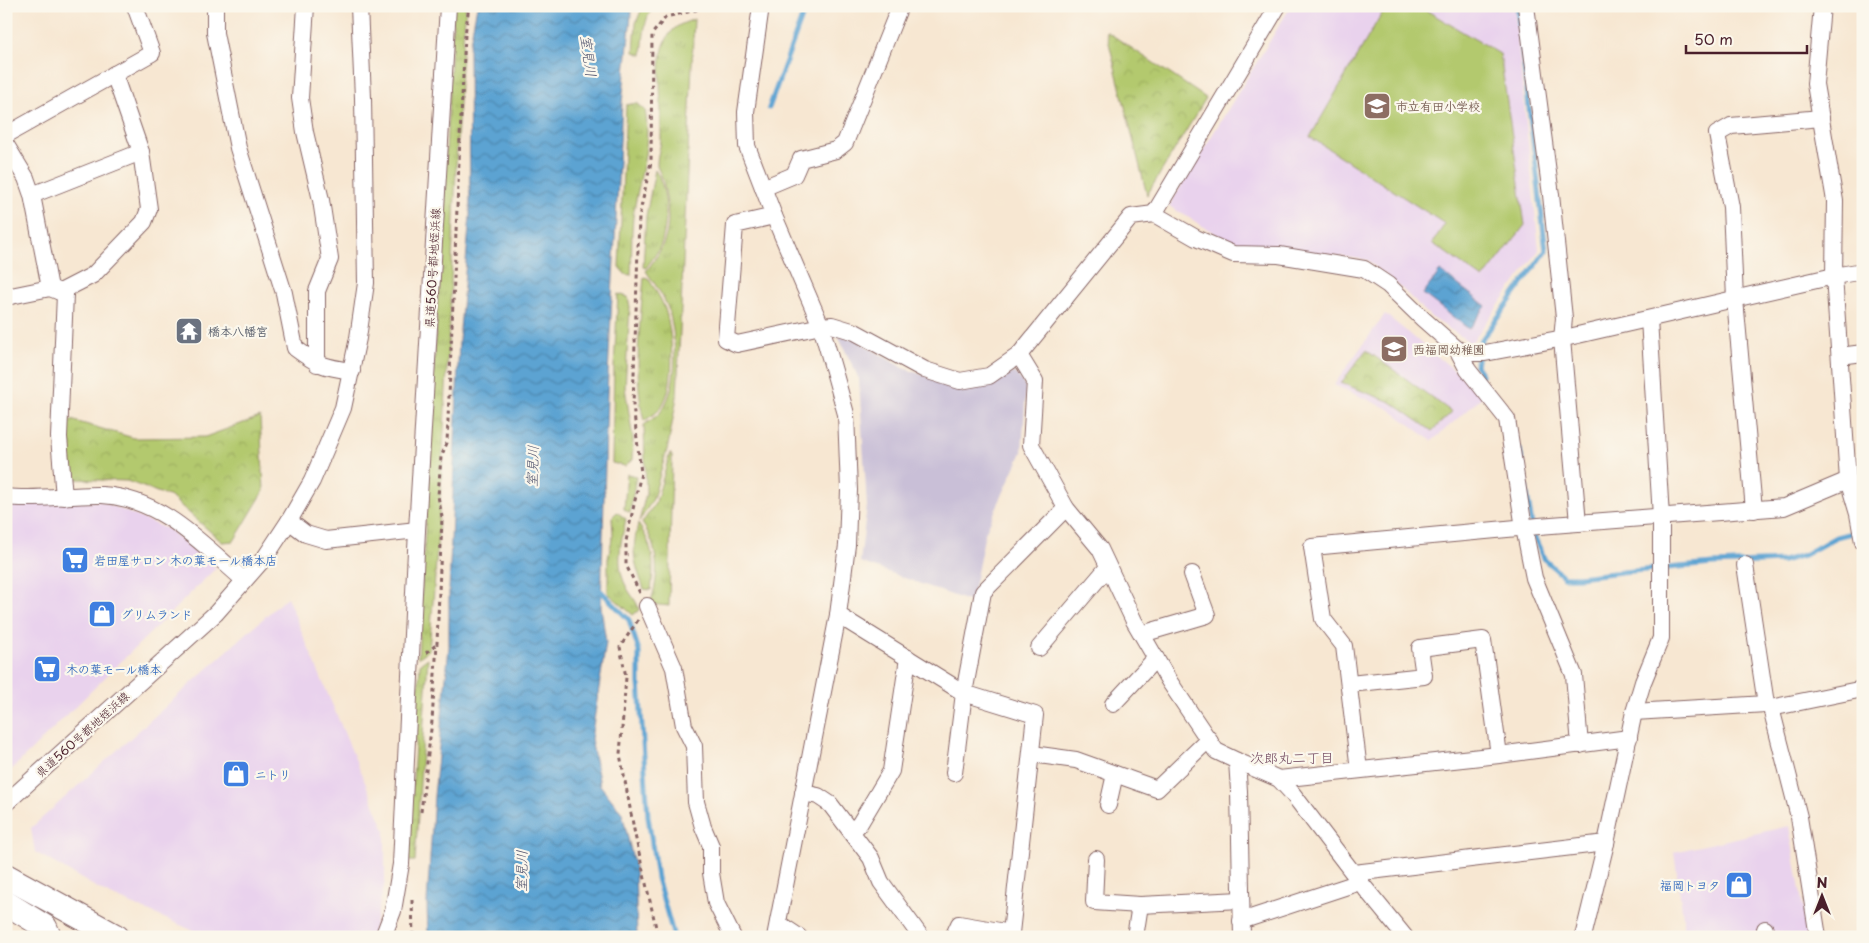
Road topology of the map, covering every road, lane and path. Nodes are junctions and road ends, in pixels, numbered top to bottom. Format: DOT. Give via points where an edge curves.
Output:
graph roads {
  1 [pos="135,6"];
  2 [pos="214,6"];
  3 [pos="306,6"];
  4 [pos="359,6"];
  5 [pos="448,6"];
  6 [pos="469,6"];
  7 [pos="702,6"];
  8 [pos="761,6"];
  9 [pos="900,6"];
  10 [pos="1278,6"];
  11 [pos="1526,6"];
  12 [pos="1822,6"];
  13 [pos="114,74"];
  14 [pos="1821,118"];
  15 [pos="7,143"];
  16 [pos="141,152"];
  17 [pos="763,188"];
  18 [pos="32,195"];
  19 [pos="1154,214"];
  20 [pos="774,216"];
  21 [pos="1863,271"];
  22 [pos="1834,276"];
  23 [pos="55,290"];
  24 [pos="6,298"];
  25 [pos="1735,299"];
  26 [pos="1649,319"];
  27 [pos="821,326"];
  28 [pos="1562,339"];
  29 [pos="1462,351"];
  30 [pos="1863,353"];
  31 [pos="1018,355"];
  32 [pos="1840,356"];
  33 [pos="316,364"];
  34 [pos="352,371"];
  35 [pos="1848,480"];
  36 [pos="6,497"];
  37 [pos="64,497"];
  38 [pos="1066,508"];
  39 [pos="1754,510"];
  40 [pos="1661,518"];
  41 [pos="290,521"];
  42 [pos="1578,523"];
  43 [pos="1531,527"];
  44 [pos="417,530"];
  45 [pos="1862,535"];
  46 [pos="1745,565"];
  47 [pos="1108,567"];
  48 [pos="1192,574"];
  49 [pos="244,580"];
  50 [pos="647,606"];
  51 [pos="838,615"];
  52 [pos="1142,634"];
  53 [pos="1039,648"];
  54 [pos="908,658"];
  55 [pos="1156,658"];
  56 [pos="1350,684"];
  57 [pos="1863,689"];
  58 [pos="964,693"];
  59 [pos="1113,704"];
  60 [pos="1768,706"];
  61 [pos="1634,712"];
  62 [pos="1629,738"];
  63 [pos="1209,739"];
  64 [pos="1580,745"];
  65 [pos="1032,754"];
  66 [pos="1499,755"];
  67 [pos="1236,761"];
  68 [pos="1359,770"];
  69 [pos="954,773"];
  70 [pos="1115,774"];
  71 [pos="1279,780"];
  72 [pos="803,793"];
  73 [pos="6,803"];
  74 [pos="1108,805"];
  75 [pos="420,817"];
  76 [pos="852,832"];
  77 [pos="1606,844"];
  78 [pos="1096,859"];
  79 [pos="6,876"];
  80 [pos="1357,878"];
  81 [pos="6,882"];
  82 [pos="412,893"];
  83 [pos="1241,900"];
  84 [pos="6,903"];
  85 [pos="1140,905"];
  86 [pos="6,913"];
  87 [pos="6,920"];
  88 [pos="1242,929"];
  89 [pos="776,930"];
  90 [pos="34,937"];
  91 [pos="48,937"];
  92 [pos="103,937"];
  93 [pos="117,937"];
  94 [pos="383,937"];
  95 [pos="413,937"];
  96 [pos="657,937"];
  97 [pos="733,937"];
  98 [pos="799,937"];
  99 [pos="921,937"];
  100 [pos="954,937"];
  101 [pos="1135,937"];
  102 [pos="1405,937"];
  103 [pos="1583,937"];
  104 [pos="1818,937"];
  1 -- 13 [label="street" via="152,53"];
  2 -- 33 [label="street" via="215,33 238,148 284,293 295,348"];
  3 -- 33 [label="street" via="300,98 330,259 317,291"];
  4 -- 34 [label="street, 県道560号都地姪浜線" via="366,283"];
  5 -- 44 [label="street, 県道560号都地姪浜線"];
  6 -- 75 [label="path" via="465,35 447,443 441,457 438,496 442,517 437,643 432,721"];
  7 -- 50 [label="path" via="666,17 652,34 651,162 640,217 633,405 641,473 626,541 626,564"];
  8 -- 17 [label="street" via="746,126 750,157"];
  9 -- 17 [label="street" via="845,143 836,150 801,159 794,175"];
  10 -- 19 [label="street"];
  11 -- 28 [label="street" via="1551,195 1564,318"];
  12 -- 14 [label="street" via="1815,84"];
  13 -- 15 [label="street"];
  13 -- 16 [label="street"];
  14 -- 22 [label="street" via="1835,201"];
  14 -- 25 [label="street" via="1731,126 1717,134 1731,207"];
  15 -- 18 [label="street"];
  16 -- 18 [label="street"];
  16 -- 23 [label="street" via="149,209 144,222 93,275"];
  17 -- 20 [label="street"];
  18 -- 23 [label="street"];
  19 -- 29 [label="street" via="1233,254 1279,255 1364,269 1388,284 1422,319"];
  19 -- 31 [label="street" via="1131,217"];
  20 -- 27 [label="street"];
  20 -- 27 [label="street" via="734,225 726,339 737,344"];
  21 -- 22 [label="street"];
  22 -- 25 [label="street"];
  22 -- 32 [label="street"];
  23 -- 24 [label="street"];
  23 -- 37 [label="street" via="64,294 59,437"];
  25 -- 26 [label="street"];
  25 -- 39 [label="street"];
  26 -- 28 [label="street"];
  26 -- 40 [label="street"];
  27 -- 31 [label="street" via="832,325 855,332 925,370 960,381 989,376"];
  27 -- 51 [label="street" via="846,414 849,516"];
  28 -- 29 [label="street" via="1485,352"];
  28 -- 42 [label="street"];
  29 -- 43 [label="street" via="1468,370 1507,419"];
  30 -- 32 [label="street"];
  31 -- 38 [label="street" via="1035,381 1031,445"];
  32 -- 35 [label="street"];
  33 -- 34 [label="street"];
  34 -- 41 [label="street, 県道560号都地姪浜線" via="343,408 312,481"];
  35 -- 39 [label="street" via="1784,507"];
  35 -- 45 [label="street"];
  36 -- 37 [label="street"];
  37 -- 49 [label="street" via="102,495 125,499 161,512"];
  38 -- 47 [label="street" via="1100,549"];
  38 -- 58 [label="street" via="983,592"];
  39 -- 40 [label="street"];
  40 -- 42 [label="street"];
  40 -- 61 [label="street" via="1661,638"];
  41 -- 44 [label="street" via="306,534 326,540"];
  41 -- 49 [label="street, 県道560号都地姪浜線" via="266,556"];
  42 -- 43 [label="street"];
  43 -- 56 [label="street" via="1312,547 1324,619 1344,646"];
  43 -- 64 [label="street" via="1534,578 1574,674"];
  44 -- 94 [label="street, 県道560号都地姪浜線" via="401,864 393,911"];
  46 -- 60 [label="street"];
  47 -- 52 [label="street"];
  47 -- 53 [label="street"];
  48 -- 52 [label="street" via="1207,615"];
  49 -- 73 [label="street, 県道560号都地姪浜線" via="216,613"];
  50 -- 96 [label="path" via="620,647 626,677 620,754"];
  50 -- 97 [label="street" via="674,668 684,726 694,746 696,802 711,846 716,903"];
  51 -- 54 [label="street"];
  51 -- 72 [label="street"];
  52 -- 55 [label="street"];
  54 -- 58 [label="street"];
  54 -- 76 [label="street" via="891,771"];
  55 -- 59 [label="street"];
  55 -- 63 [label="street"];
  56 -- 66 [label="street" via="1424,676 1420,648 1483,640"];
  56 -- 68 [label="street"];
  57 -- 60 [label="street"];
  58 -- 65 [label="street" via="1035,715"];
  58 -- 69 [label="street"];
  60 -- 61 [label="street"];
  60 -- 104 [label="street" via="1799,817"];
  61 -- 62 [label="street"];
  62 -- 64 [label="street"];
  62 -- 77 [label="street"];
  63 -- 67 [label="street" via="1216,751"];
  63 -- 70 [label="street" via="1157,789"];
  64 -- 66 [label="street"];
  65 -- 70 [label="street" via="1076,760"];
  65 -- 100 [label="street" via="1011,933 959,924"];
  66 -- 68 [label="street"];
  67 -- 71 [label="street"];
  67 -- 83 [label="street"];
  68 -- 71 [label="street"];
  70 -- 74 [label="street"];
  71 -- 80 [label="street"];
  72 -- 76 [label="street" via="818,796 830,804"];
  72 -- 89 [label="street"];
  76 -- 99 [label="street" via="872,858 881,882"];
  77 -- 80 [label="street"];
  77 -- 103 [label="street"];
  78 -- 85 [label="street" via="1094,902"];
  79 -- 93 [label="highway"];
  80 -- 88 [label="street"];
  80 -- 102 [label="street"];
  81 -- 92 [label="highway"];
  82 -- 95 [label="path"];
  83 -- 85 [label="street"];
  83 -- 88 [label="street"];
  84 -- 91 [label="highway" via="45,927"];
  85 -- 101 [label="street"];
  86 -- 91 [label="highway"];
  87 -- 90 [label="highway"];
  89 -- 98 [label="street"];
}
